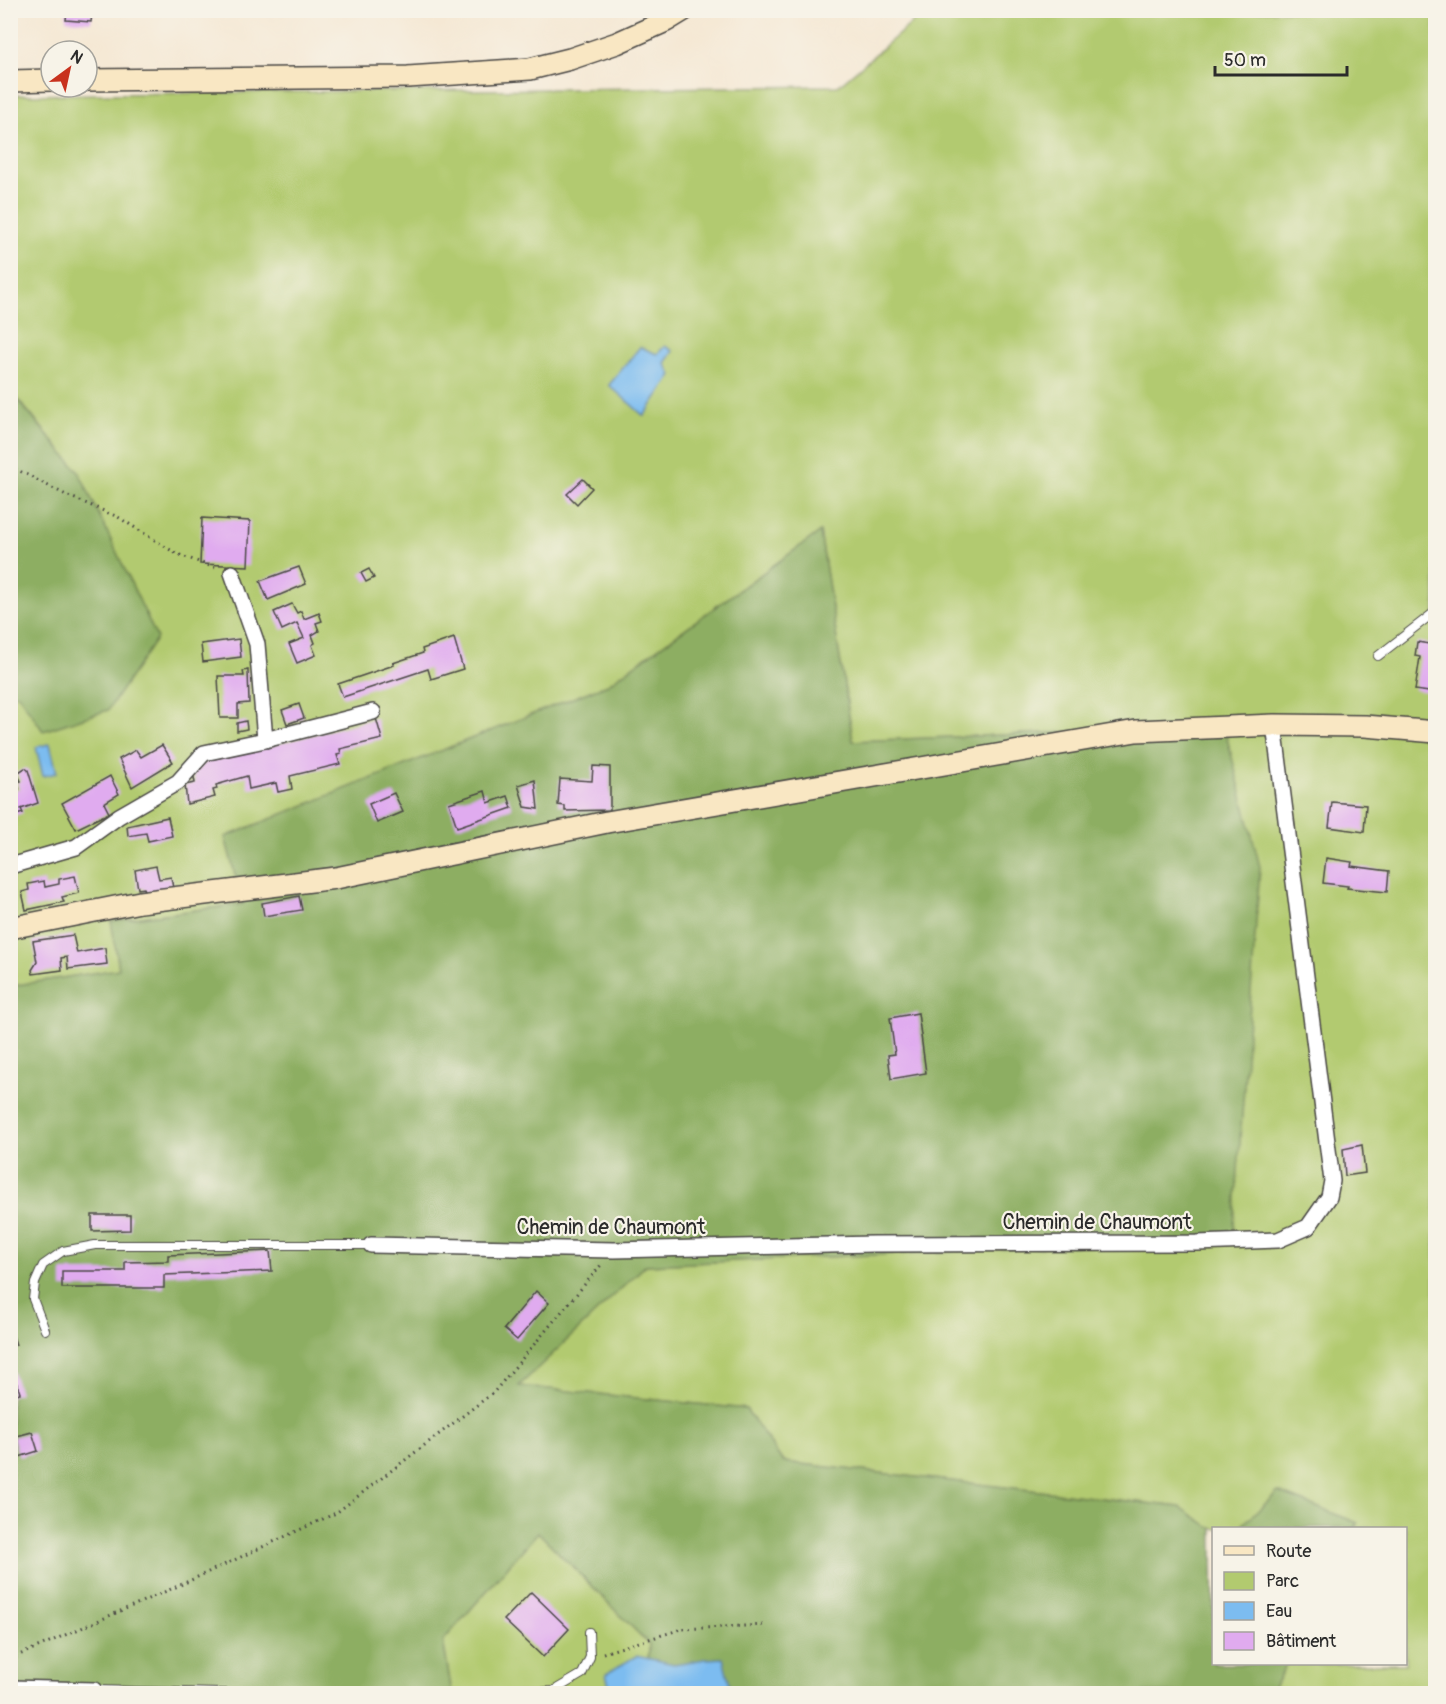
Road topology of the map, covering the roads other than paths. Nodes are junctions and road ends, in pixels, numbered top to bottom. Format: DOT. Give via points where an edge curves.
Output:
graph roads {
  1 [pos="684,10"];
  2 [pos="39,80"];
  3 [pos="99,80"];
  4 [pos="10,81"];
  5 [pos="232,573"];
  6 [pos="1436,611"];
  7 [pos="1378,656"];
  8 [pos="373,712"];
  9 [pos="1274,725"];
  10 [pos="1436,732"];
  11 [pos="264,740"];
  12 [pos="10,866"];
  13 [pos="10,928"];
  14 [pos="371,1245"];
  15 [pos="45,1330"];
  16 [pos="588,1632"];
  17 [pos="10,1688"];
  18 [pos="94,1690"];
  19 [pos="262,1694"];
  20 [pos="512,1694"];
  1 -- 3 [label="street" via="617,43 530,69 408,77"];
  2 -- 4 [label="street"];
  5 -- 11 [label="street" via="257,644"];
  6 -- 7 [label="lane"];
  8 -- 11 [label="street"];
  9 -- 10 [label="street"];
  9 -- 13 [label="street" via="1125,733 607,822 336,878 140,902"];
  9 -- 14 [label="street, Chemin de Chaumont" via="1332,1181 1329,1197 1308,1227 1278,1240 1197,1243 873,1244 614,1251"];
  11 -- 12 [label="street" via="204,753 178,782 119,816 76,847"];
  14 -- 15 [label="lane" via="94,1245 63,1251 43,1265 35,1283 33,1299"];
  16 -- 20 [label="lane" via="590,1657 582,1674 553,1691"];
  17 -- 18 [label="street"];
  18 -- 19 [label="lane"];
}
